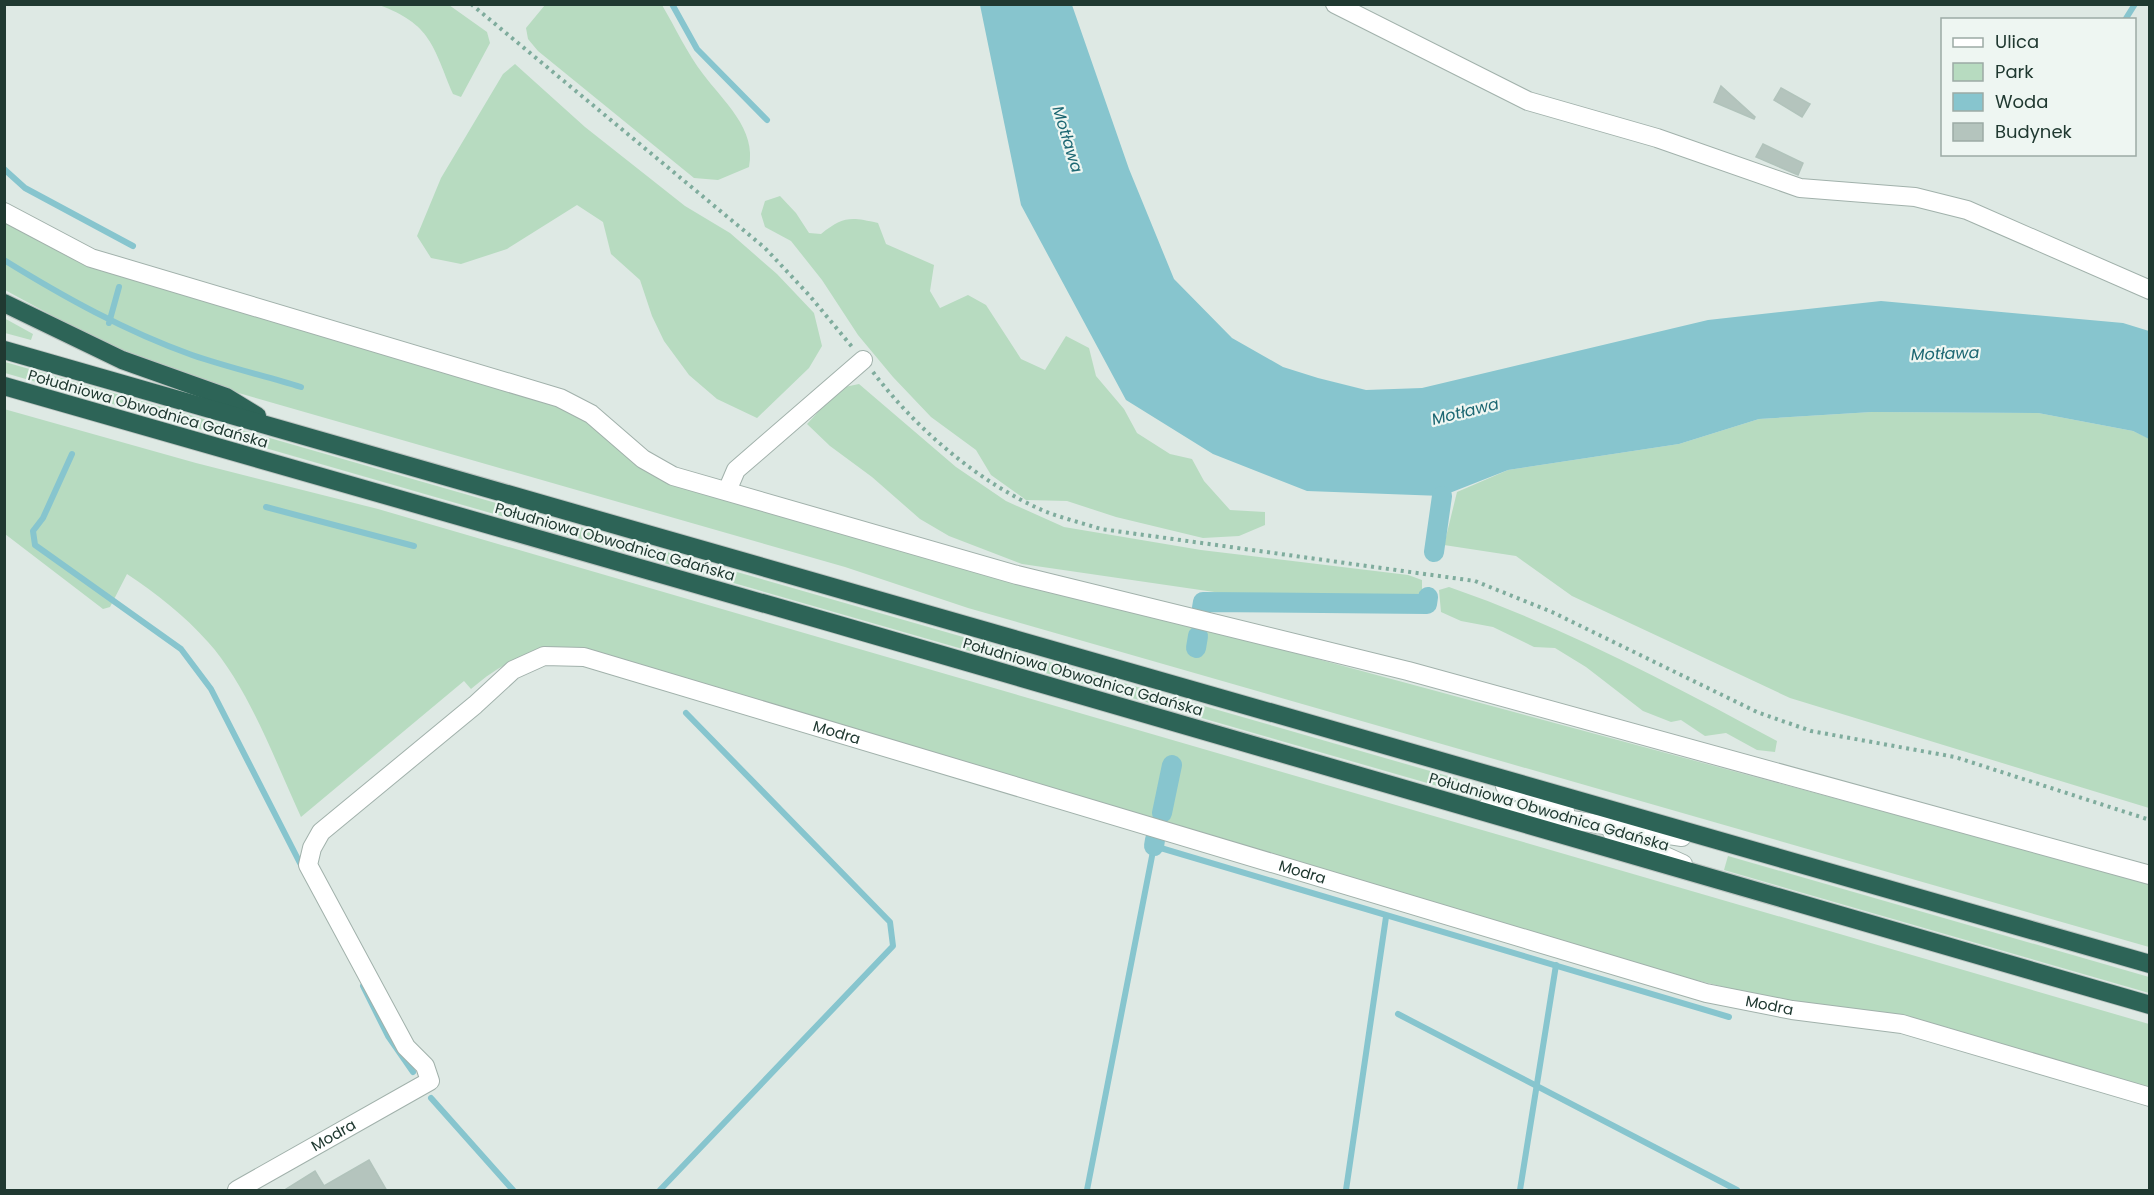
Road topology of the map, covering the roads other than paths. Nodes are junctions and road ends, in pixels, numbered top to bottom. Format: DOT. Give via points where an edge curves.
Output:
graph roads {
  1 [pos="1335,4"];
  2 [pos="4,212"];
  3 [pos="2150,290"];
  4 [pos="4,303"];
  5 [pos="4,350"];
  6 [pos="863,360"];
  7 [pos="4,386"];
  8 [pos="279,429"];
  9 [pos="727,491"];
  10 [pos="1461,768"];
  11 [pos="1451,802"];
  12 [pos="1589,821"];
  13 [pos="1731,845"];
  14 [pos="2150,875"];
  15 [pos="1720,881"];
  16 [pos="2150,964"];
  17 [pos="2150,1005"];
  18 [pos="2150,1097"];
  19 [pos="237,1191"];
  1 -- 3 [label="street" via="1528,101 1657,138 1800,189 1915,197 1967,210"];
  2 -- 9 [label="street" via="92,258 560,398 591,414 643,459 673,476"];
  4 -- 8 [label="highway" via="122,360 226,397"];
  5 -- 8 [label="highway, Południowa Obwodnica Gdańska"];
  6 -- 9 [label="street" via="736,470"];
  7 -- 11 [label="highway, Południowa Obwodnica Gdańska"];
  8 -- 10 [label="highway, Południowa Obwodnica Gdańska"];
  9 -- 14 [label="street" via="1017,575 1408,671"];
  10 -- 12 [label="street"];
  10 -- 13 [label="highway, Południowa Obwodnica Gdańska"];
  11 -- 12 [label="street"];
  11 -- 15 [label="highway, Południowa Obwodnica Gdańska"];
  12 -- 13 [label="street"];
  12 -- 15 [label="street"];
  13 -- 16 [label="highway, Południowa Obwodnica Gdańska"];
  15 -- 17 [label="highway, Południowa Obwodnica Gdańska"];
  18 -- 19 [label="street, Modra" via="1902,1024 1792,1010 1706,993 584,657 544,656 513,670 321,832 312,848 308,865 406,1047 425,1066 430,1081"];
}
